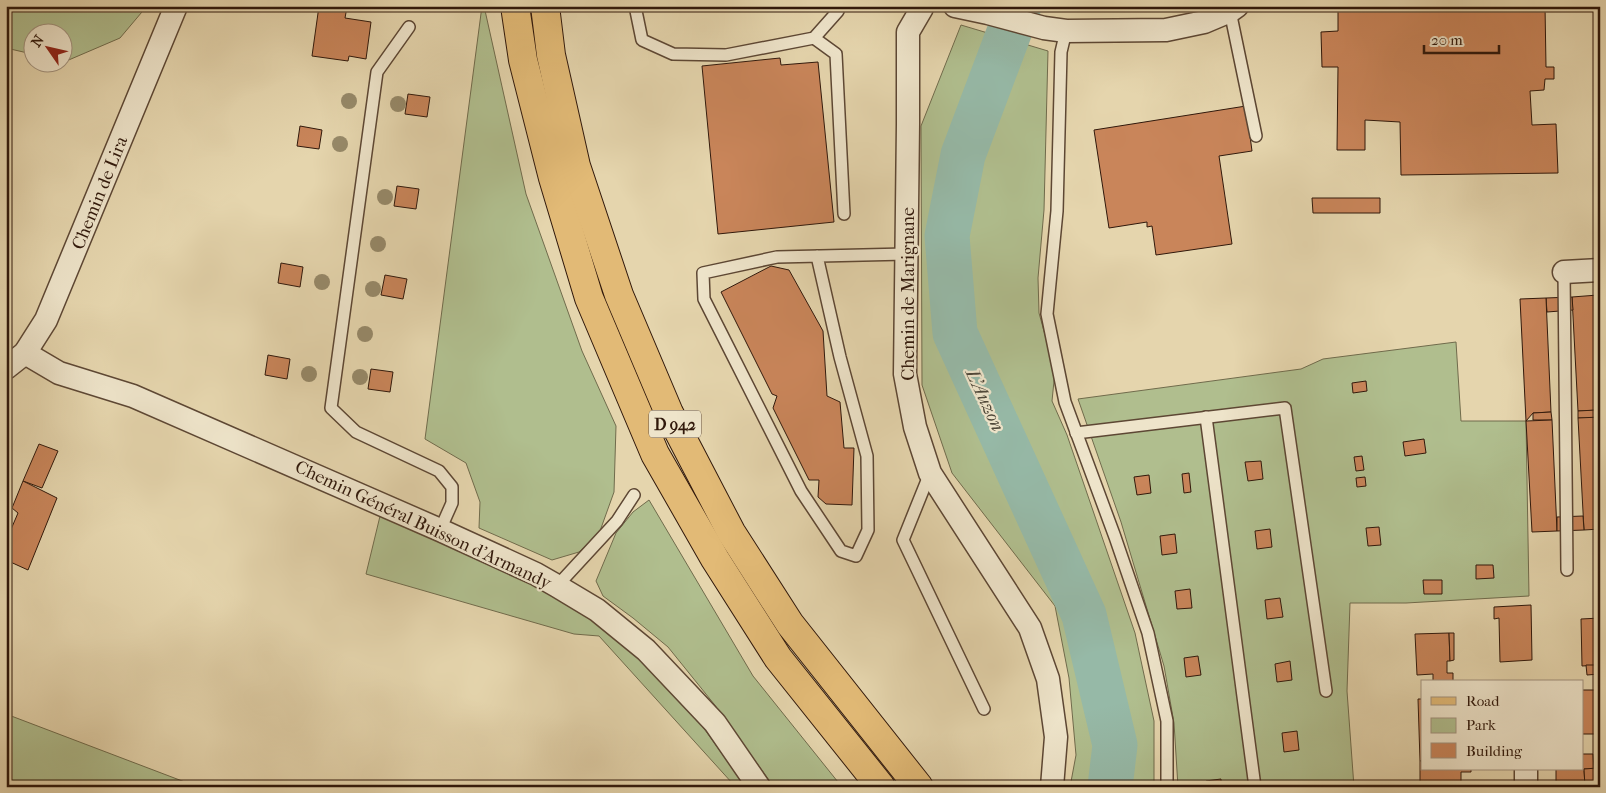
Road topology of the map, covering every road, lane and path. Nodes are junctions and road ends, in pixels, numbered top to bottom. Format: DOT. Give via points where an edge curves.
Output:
graph roads {
  1 [pos="176,6"];
  2 [pos="515,6"];
  3 [pos="545,6"];
  4 [pos="635,6"];
  5 [pos="840,6"];
  6 [pos="922,7"];
  7 [pos="958,7"];
  8 [pos="1234,9"];
  9 [pos="409,27"];
  10 [pos="1066,31"];
  11 [pos="814,38"];
  12 [pos="1256,136"];
  13 [pos="844,214"];
  14 [pos="906,254"];
  15 [pos="817,256"];
  16 [pos="1600,270"];
  17 [pos="1564,272"];
  18 [pos="25,352"];
  19 [pos="6,368"];
  20 [pos="1206,417"];
  21 [pos="1076,433"];
  22 [pos="930,473"];
  23 [pos="634,495"];
  24 [pos="440,530"];
  25 [pos="1567,570"];
  26 [pos="557,586"];
  27 [pos="1326,691"];
  28 [pos="984,709"];
  29 [pos="1526,770"];
  30 [pos="759,787"];
  31 [pos="881,787"];
  32 [pos="919,787"];
  33 [pos="1052,787"];
  34 [pos="1167,787"];
  35 [pos="1255,787"];
  36 [pos="1526,787"];
  1 -- 18 [label="street, Chemin de Lira" via="61,288 46,320"];
  2 -- 31 [label="main road, D 942" via="524,60 553,178 589,298 655,454 778,658"];
  3 -- 32 [label="main road, D 942" via="551,56 576,166 619,295 669,413 731,532 790,624"];
  4 -- 11 [label="lane" via="642,40 673,54 726,55"];
  5 -- 11 [label="lane"];
  6 -- 14 [label="street, Chemin de Marignane" via="908,32"];
  7 -- 10 [label="street"];
  8 -- 10 [label="street" via="1204,22 1166,30"];
  8 -- 12 [label="lane"];
  9 -- 24 [label="lane" via="377,72 331,408 356,432 439,471 452,487 452,503"];
  10 -- 21 [label="lane" via="1061,52 1057,211 1047,314 1065,402"];
  11 -- 13 [label="lane" via="836,54"];
  14 -- 15 [label="lane"];
  14 -- 22 [label="street, Chemin de Marignane" via="905,374 915,427"];
  15 -- 15 [label="lane" via="777,257 703,274 704,299 801,491 841,551 856,556 868,530 867,456"];
  16 -- 17 [label="street"];
  17 -- 25 [label="lane"];
  18 -- 19 [label="street, Chemin de Lira"];
  18 -- 24 [label="street, Chemin Général Buisson d'Armandy" via="59,373 133,396"];
  20 -- 21 [label="lane"];
  20 -- 27 [label="lane" via="1285,408"];
  20 -- 35 [label="lane"];
  21 -- 34 [label="lane" via="1148,634 1167,721"];
  22 -- 28 [label="lane" via="903,540"];
  22 -- 33 [label="street, Chemin de Marignane" via="1030,628 1048,679 1056,737"];
  23 -- 26 [label="lane" via="617,521"];
  24 -- 26 [label="street, Chemin Général Buisson d'Armandy"];
  26 -- 30 [label="street, Chemin Général Buisson d'Armandy" via="597,610 646,650 715,723"];
  29 -- 36 [label="street"];
}
